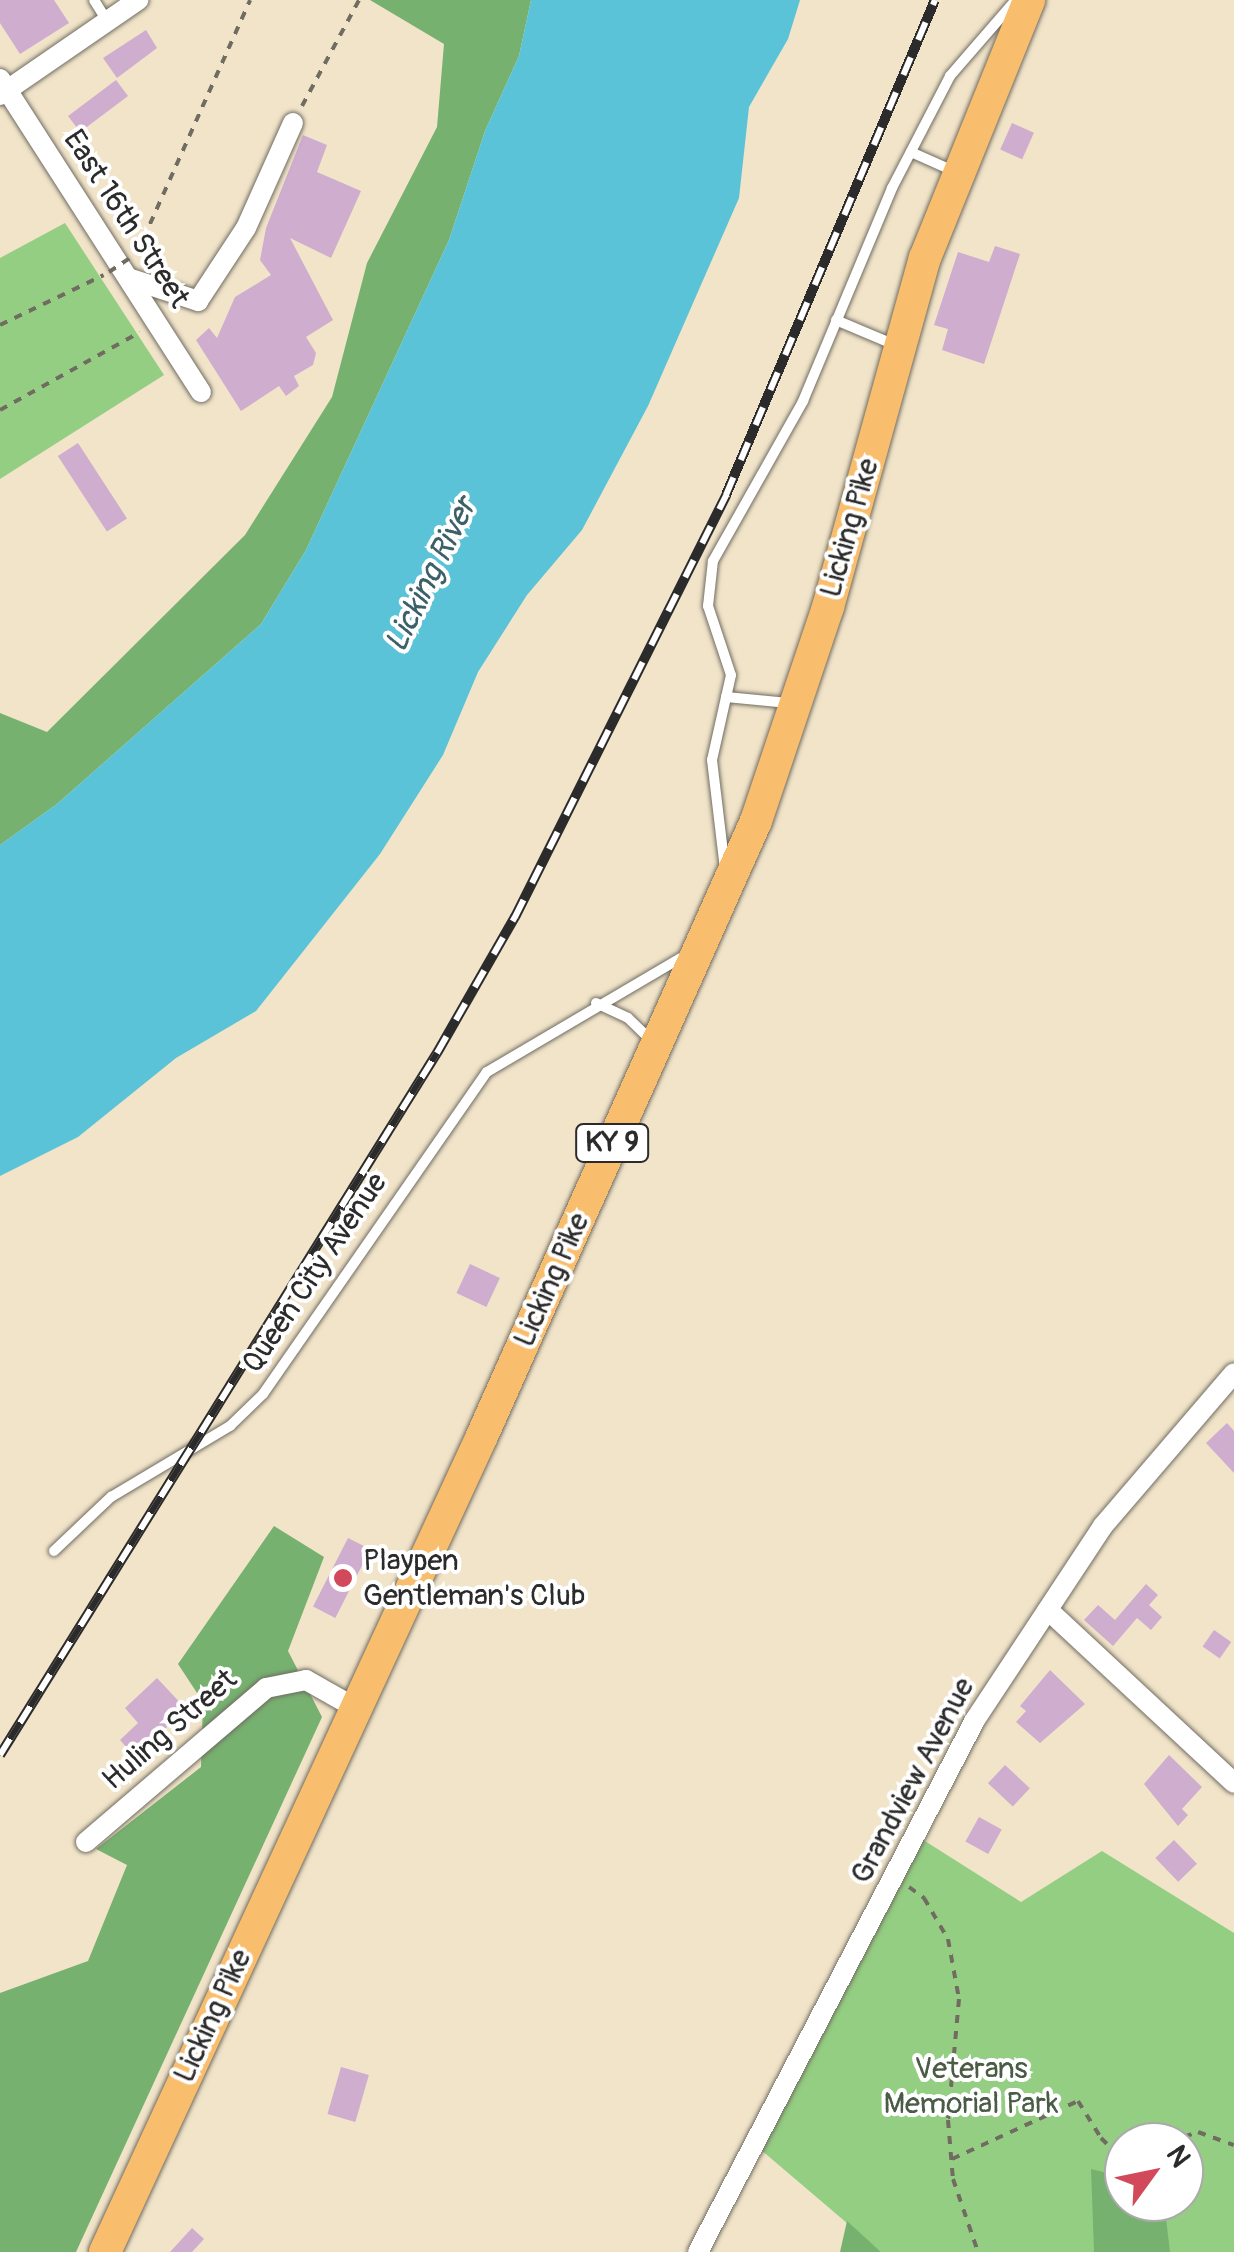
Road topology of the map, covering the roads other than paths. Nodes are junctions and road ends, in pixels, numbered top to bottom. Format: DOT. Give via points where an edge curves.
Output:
graph roads {
  1 [pos="94,0"];
  2 [pos="138,0"];
  3 [pos="1016,0"];
  4 [pos="1030,0"];
  5 [pos="110,25"];
  6 [pos="2,88"];
  7 [pos="293,123"];
  8 [pos="911,152"];
  9 [pos="957,172"];
  10 [pos="119,275"];
  11 [pos="836,320"];
  12 [pos="897,346"];
  13 [pos="201,392"];
  14 [pos="726,697"];
  15 [pos="795,704"];
  16 [pos="727,881"];
  17 [pos="697,950"];
  18 [pos="596,1003"];
  19 [pos="654,1045"];
  20 [pos="1234,1373"];
  21 [pos="54,1551"];
  22 [pos="1048,1610"];
  23 [pos="354,1707"];
  24 [pos="1234,1783"];
  25 [pos="86,1842"];
  26 [pos="105,2252"];
  27 [pos="698,2252"];
  1 -- 5 [label="lane"];
  2 -- 5 [label="street"];
  3 -- 8 [label="lane" via="950,76"];
  4 -- 9 [label="main road, Licking Pike / KY 9"];
  5 -- 6 [label="street"];
  6 -- 10 [label="street, East 16th Street"];
  7 -- 10 [label="street" via="246,228 198,301"];
  8 -- 9 [label="lane"];
  8 -- 11 [label="lane"];
  9 -- 12 [label="main road, Licking Pike / KY 9"];
  10 -- 13 [label="street, East 16th Street"];
  11 -- 12 [label="lane"];
  11 -- 14 [label="lane" via="802,401 713,562 708,606 730,660"];
  12 -- 15 [label="main road, Licking Pike / KY 9" via="862,489"];
  14 -- 15 [label="lane"];
  14 -- 16 [label="lane" via="712,760"];
  15 -- 16 [label="main road, Licking Pike / KY 9"];
  16 -- 17 [label="main road, Licking Pike / KY 9"];
  17 -- 18 [label="lane, Queen City Avenue"];
  17 -- 19 [label="main road, Licking Pike / KY 9"];
  18 -- 19 [label="lane" via="628,1018"];
  18 -- 21 [label="lane, Queen City Avenue" via="486,1072 306,1338 240,1419 111,1497"];
  19 -- 23 [label="main road, Licking Pike / KY 9"];
  20 -- 22 [label="street, Grandview Avenue" via="1102,1526"];
  22 -- 24 [label="street"];
  22 -- 27 [label="street, Grandview Avenue" via="975,1720"];
  23 -- 25 [label="street, Huling Street" via="306,1680 266,1688"];
  23 -- 26 [label="main road, Licking Pike / KY 9"];
}
